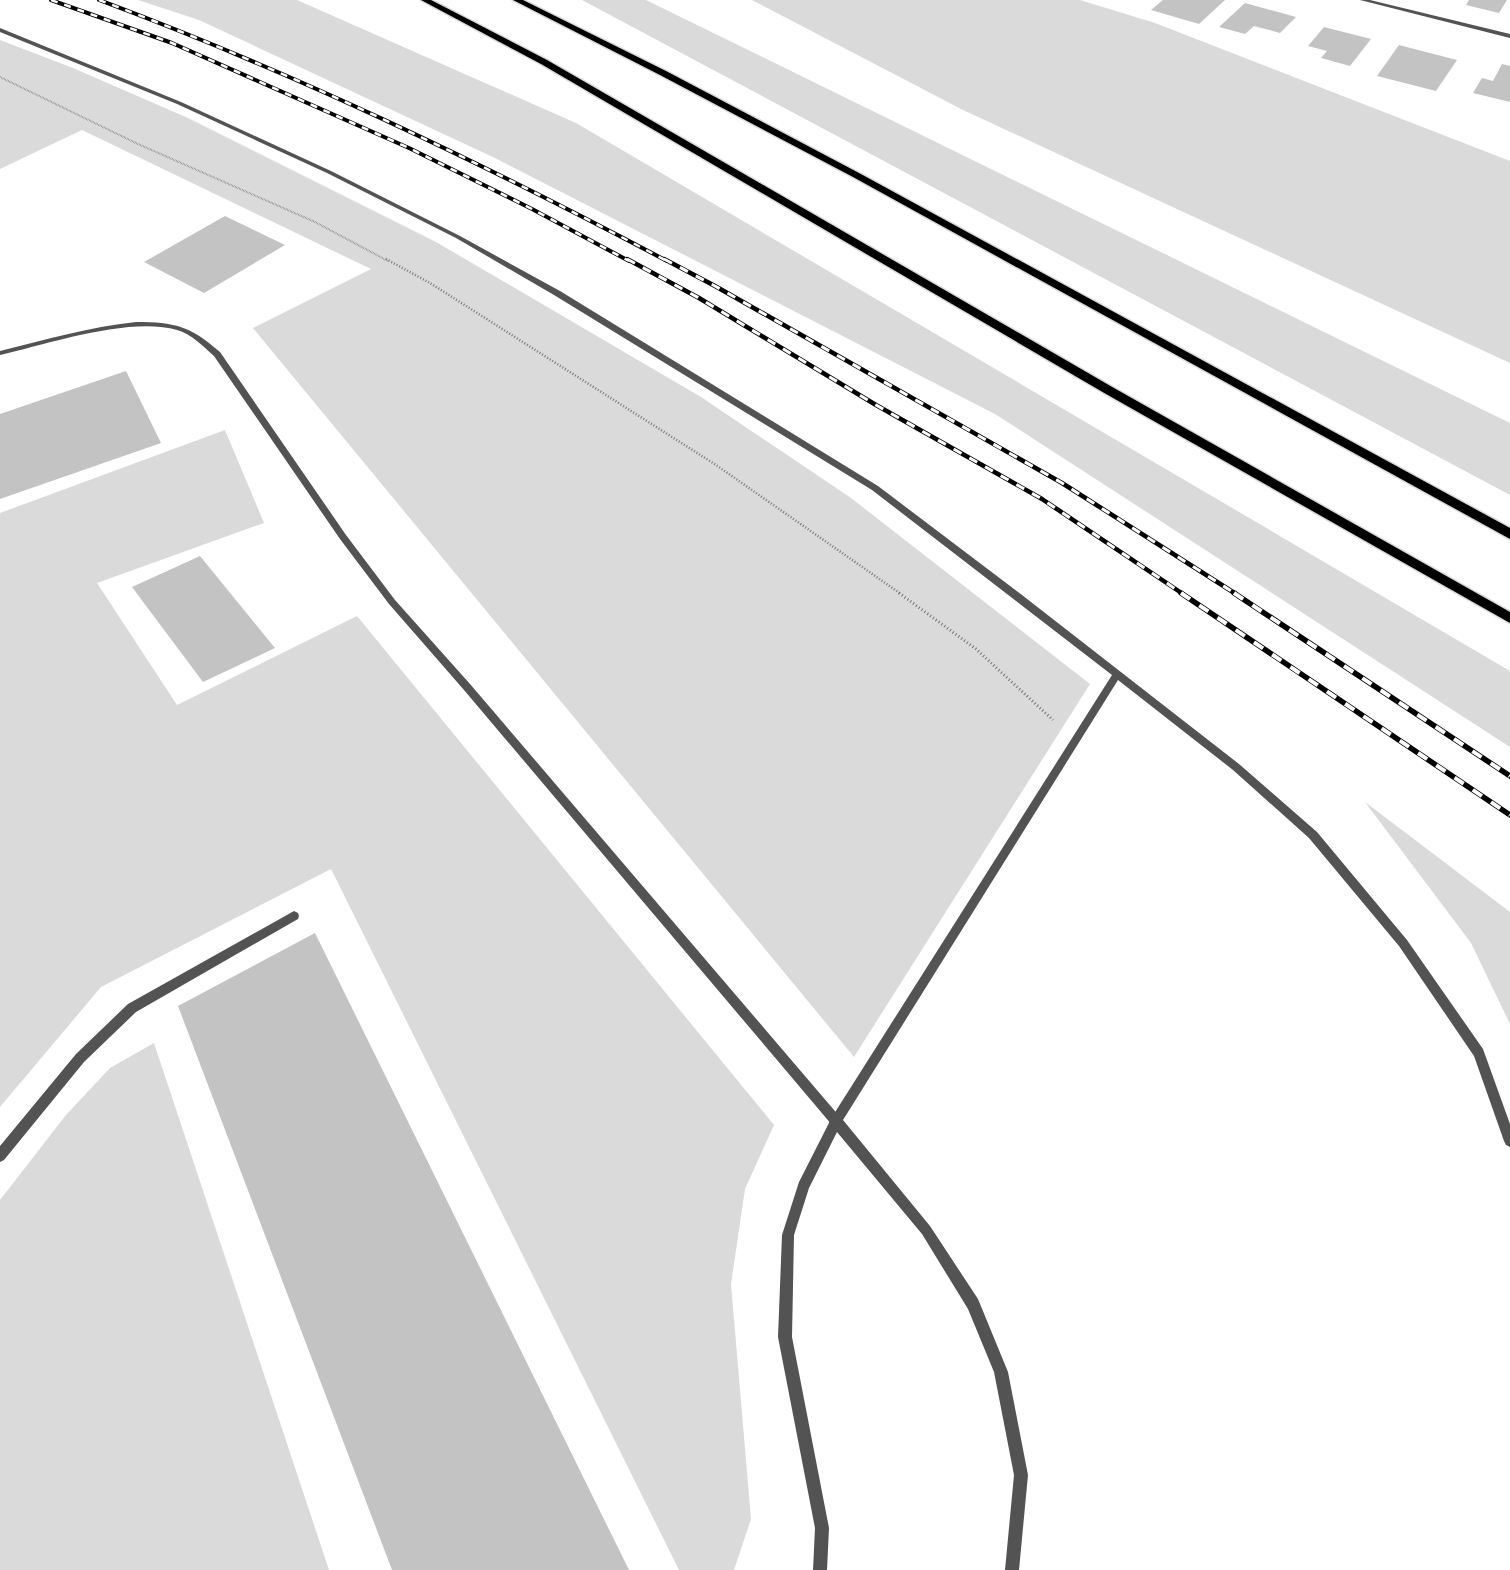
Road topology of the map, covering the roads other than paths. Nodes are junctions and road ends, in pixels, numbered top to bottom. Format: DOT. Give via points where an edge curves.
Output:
graph roads {
  1 [pos="425,0"];
  2 [pos="517,0"];
  3 [pos="1362,0"];
  4 [pos="0,30"];
  5 [pos="1510,36"];
  6 [pos="0,353"];
  7 [pos="1510,534"];
  8 [pos="1510,618"];
  9 [pos="1117,674"];
  10 [pos="294,916"];
  11 [pos="836,1121"];
  12 [pos="1510,1141"];
  13 [pos="0,1156"];
  14 [pos="820,1570"];
  15 [pos="1012,1570"];
  1 -- 8 [label="highway" via="544,62 1110,391"];
  2 -- 7 [label="highway" via="628,54 910,204"];
  3 -- 5 [label="street"];
  4 -- 9 [label="street" via="179,103 329,172 458,237 557,293 875,488"];
  6 -- 11 [label="street" via="85,332 144,323 176,327 200,339 217,354 343,538 392,602"];
  9 -- 11 [label="street"];
  9 -- 12 [label="street" via="1236,767 1314,835 1403,943 1479,1053"];
  10 -- 13 [label="street" via="132,1008 80,1058"];
  11 -- 14 [label="street" via="803,1186 788,1235 785,1336 822,1528"];
  11 -- 15 [label="street" via="926,1230 973,1304 1001,1372 1021,1475"];
}
